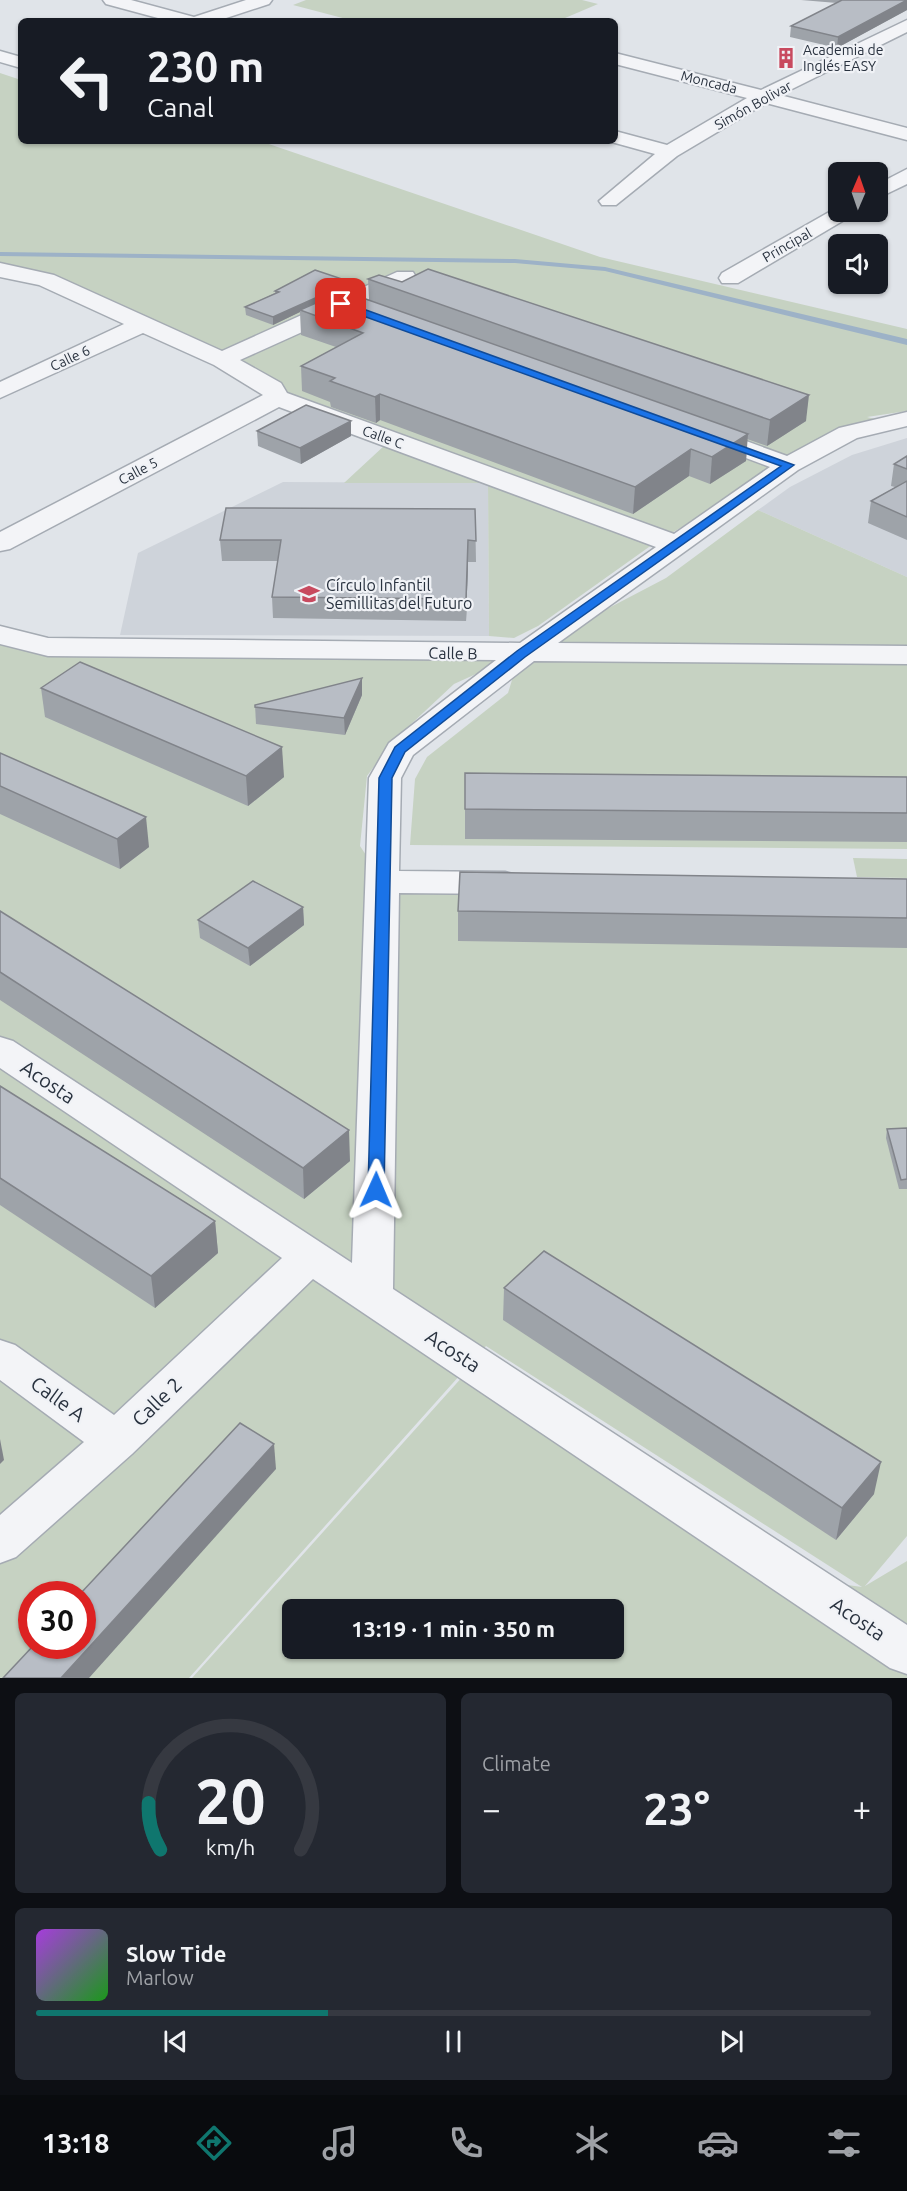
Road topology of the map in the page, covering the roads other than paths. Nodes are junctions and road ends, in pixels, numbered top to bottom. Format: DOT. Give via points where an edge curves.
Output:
graph roads {
  1 [pos="112,0"];
  2 [pos="263,0"];
  3 [pos="165,15"];
  4 [pos="156,18"];
  5 [pos="176,18"];
  6 [pos="209,18"];
  7 [pos="907,25"];
  8 [pos="0,56"];
  9 [pos="618,59"];
  10 [pos="18,61"];
  11 [pos="764,96"];
  12 [pos="907,134"];
  13 [pos="618,138"];
  14 [pos="670,153"];
  15 [pos="907,175"];
  16 [pos="888,186"];
  17 [pos="609,201"];
  18 [pos="828,221"];
  19 [pos="0,270"];
  20 [pos="405,277"];
  21 [pos="730,278"];
  22 [pos="341,304"];
  23 [pos="370,315"];
  24 [pos="140,325"];
  25 [pos="222,360"];
  26 [pos="0,392"];
  27 [pos="277,398"];
  28 [pos="907,419"];
  29 [pos="679,426"];
  30 [pos="789,465"];
  31 [pos="0,543"];
  32 [pos="677,545"];
  33 [pos="0,635"];
  34 [pos="521,654"];
  35 [pos="907,655"];
  36 [pos="383,882"];
  37 [pos="539,884"];
  38 [pos="0,1050"];
  39 [pos="310,1257"];
  40 [pos="372,1298"];
  41 [pos="0,1357"];
  42 [pos="116,1441"];
  43 [pos="0,1543"];
  44 [pos="904,1642"];
  1 -- 3 [label="street"];
  2 -- 6 [label="street"];
  3 -- 4 [label="street"];
  3 -- 5 [label="street"];
  7 -- 11 [label="street, Simón Bolivar"];
  8 -- 10 [label="street"];
  9 -- 11 [label="street, Moncada"];
  11 -- 12 [label="street, Moncada"];
  11 -- 14 [label="street, Simón Bolivar"];
  13 -- 14 [label="street"];
  14 -- 17 [label="street, Simón Bolivar"];
  15 -- 16 [label="street"];
  18 -- 21 [label="street, Principal"];
  19 -- 24 [label="street, Calle C" via="46,280"];
  20 -- 22 [label="street"];
  22 -- 23 [label="street"];
  22 -- 25 [label="street"];
  24 -- 25 [label="street, Calle C"];
  24 -- 26 [label="street, Calle 6"];
  25 -- 27 [label="street, Calle C" via="272,388"];
  27 -- 31 [label="street, Calle 5"];
  27 -- 32 [label="street, Calle C"];
  28 -- 30 [label="street" via="848,433"];
  29 -- 30 [label="street"];
  30 -- 32 [label="street"];
  32 -- 34 [label="street"];
  33 -- 34 [label="street, Calle B" via="68,647"];
  34 -- 35 [label="street, Calle B"];
  34 -- 36 [label="street" via="400,750 385,778"];
  36 -- 37 [label="street"];
  36 -- 40 [label="street"];
  38 -- 39 [label="street, Acosta"];
  39 -- 40 [label="street, Acosta"];
  39 -- 42 [label="street, Calle 2"];
  40 -- 44 [label="street, Acosta"];
  41 -- 42 [label="street, Calle A"];
  42 -- 43 [label="street, Calle 2"];
}
